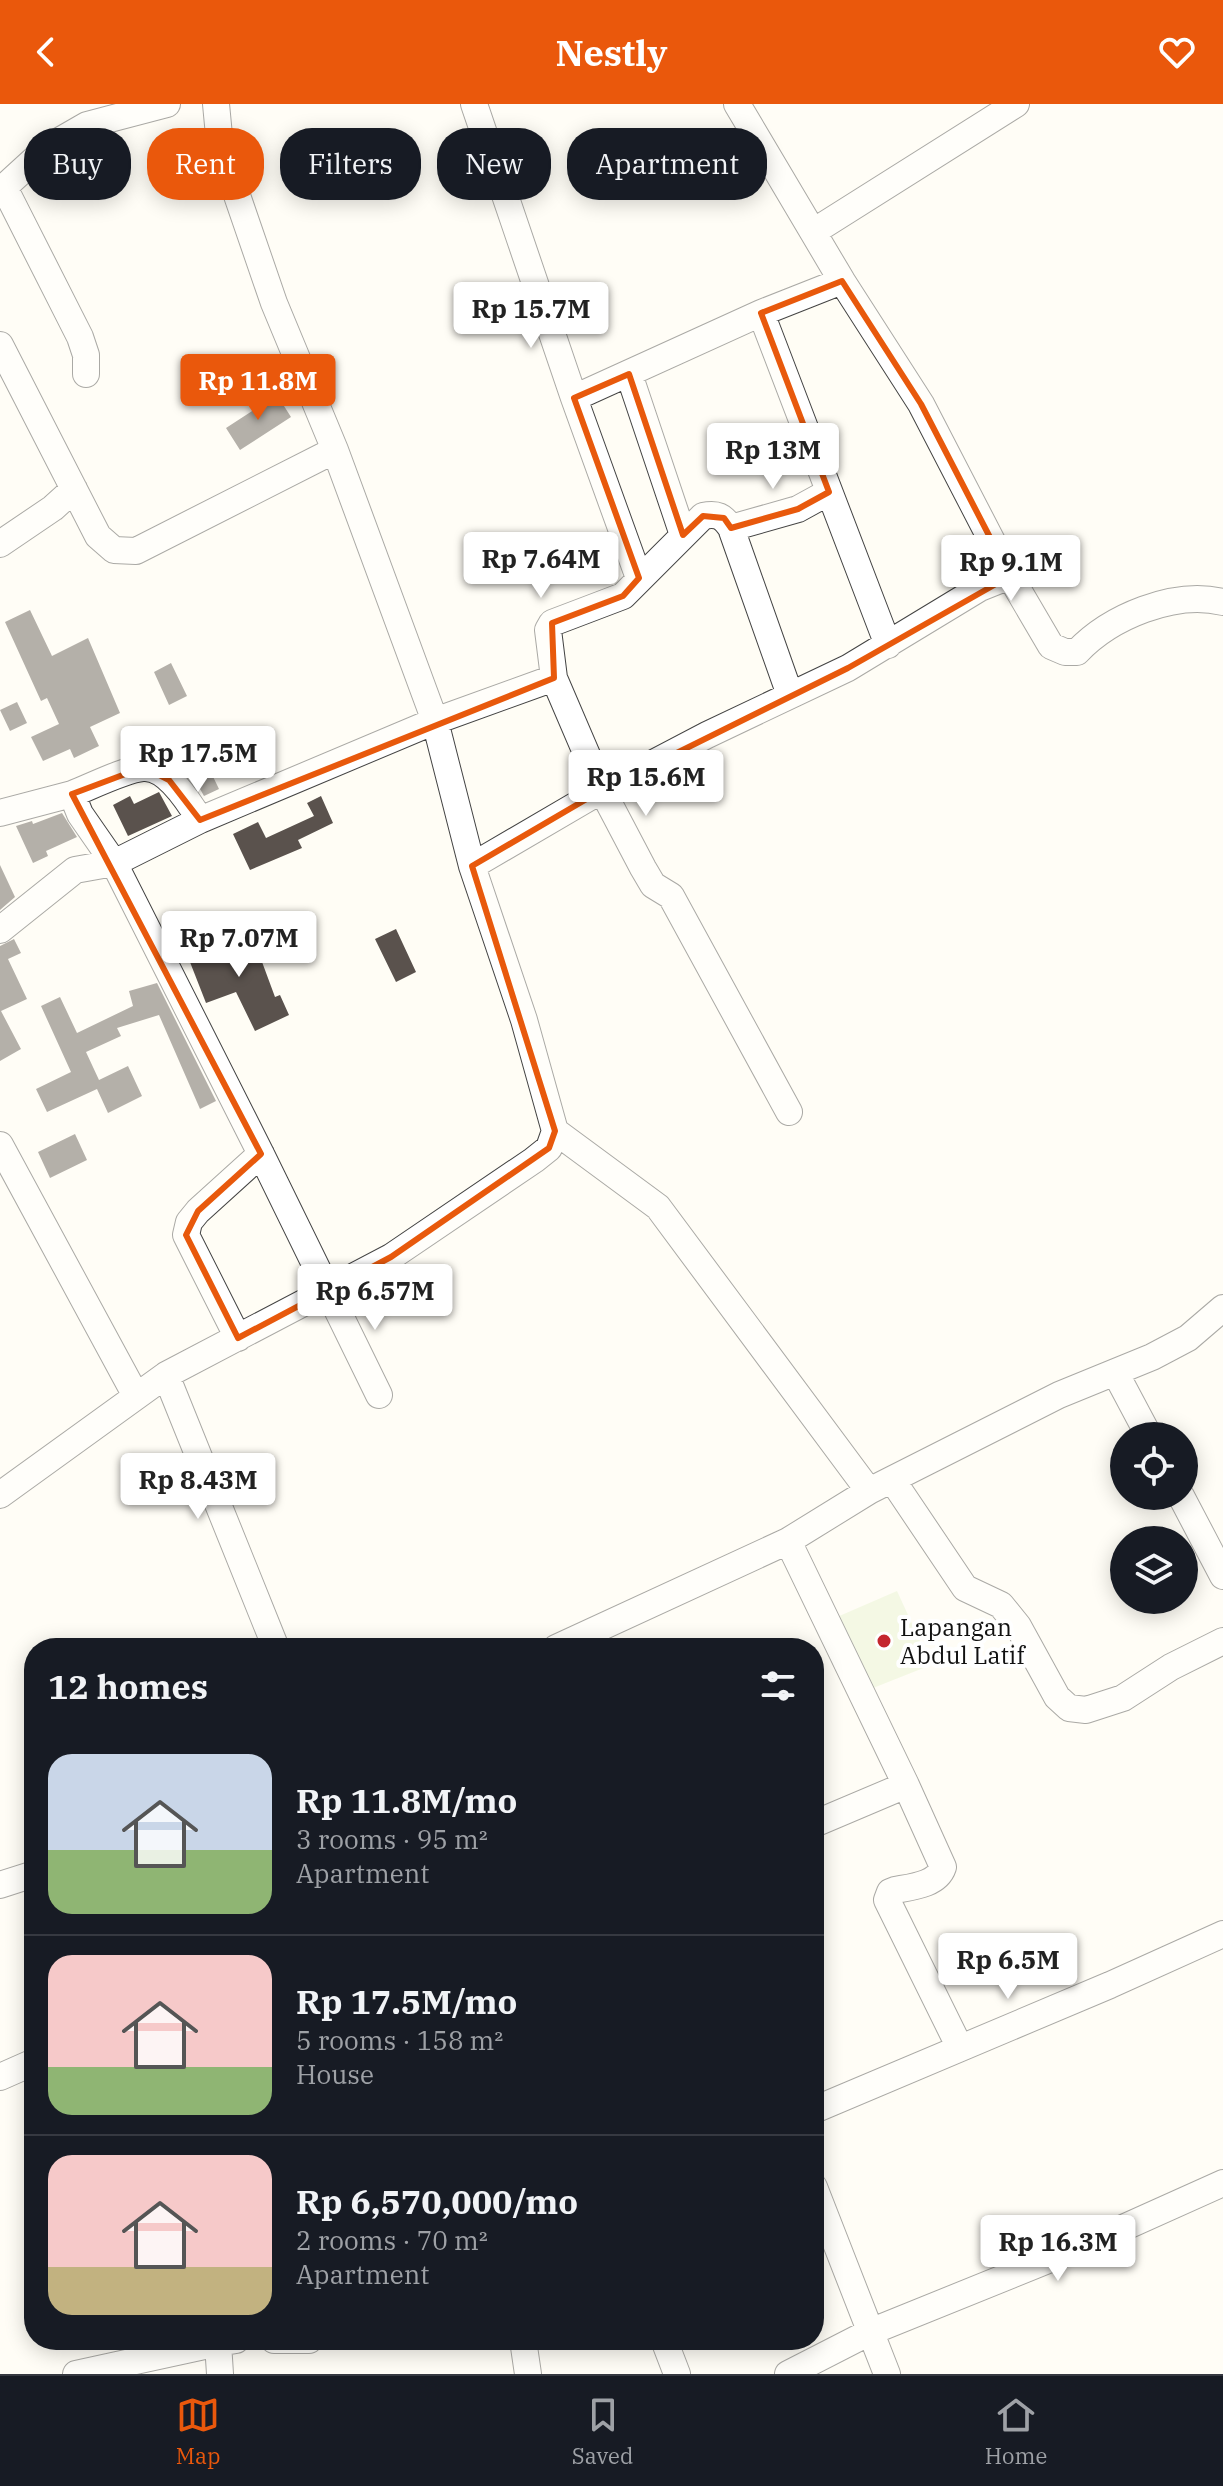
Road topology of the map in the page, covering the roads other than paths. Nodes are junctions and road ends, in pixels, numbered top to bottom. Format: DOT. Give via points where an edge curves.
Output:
graph roads {
  1 [pos="167,104"];
  2 [pos="216,104"];
  3 [pos="474,104"];
  4 [pos="737,104"];
  5 [pos="1016,104"];
  6 [pos="2,189"];
  7 [pos="813,232"];
  8 [pos="842,281"];
  9 [pos="761,313"];
  10 [pos="0,345"];
  11 [pos="86,374"];
  12 [pos="629,374"];
  13 [pos="574,398"];
  14 [pos="335,450"];
  15 [pos="74,489"];
  16 [pos="829,492"];
  17 [pos="731,528"];
  18 [pos="683,535"];
  19 [pos="0,544"];
  20 [pos="1010,576"];
  21 [pos="639,578"];
  22 [pos="1223,602"];
  23 [pos="888,645"];
  24 [pos="554,678"];
  25 [pos="790,695"];
  26 [pos="435,721"];
  27 [pos="602,790"];
  28 [pos="72,794"];
  29 [pos="0,813"];
  30 [pos="200,820"];
  31 [pos="114,863"];
  32 [pos="472,866"];
  33 [pos="0,930"];
  34 [pos="789,1112"];
  35 [pos="555,1131"];
  36 [pos="0,1145"];
  37 [pos="261,1154"];
  38 [pos="327,1290"];
  39 [pos="1223,1308"];
  40 [pos="238,1338"];
  41 [pos="1115,1372"];
  42 [pos="166,1375"];
  43 [pos="379,1395"];
  44 [pos="136,1396"];
  45 [pos="1142,1422"];
  46 [pos="893,1481"];
  47 [pos="869,1491"];
  48 [pos="0,1495"];
  49 [pos="1188,1510"];
  50 [pos="788,1541"];
  51 [pos="1223,1576"];
  52 [pos="272,1638"];
  53 [pos="578,1638"];
  54 [pos="1223,1641"];
  55 [pos="906,1785"];
  56 [pos="824,1820"];
  57 [pos="24,1877"];
  58 [pos="0,1885"];
  59 [pos="1223,1934"];
  60 [pos="960,2048"];
  61 [pos="24,2066"];
  62 [pos="0,2077"];
  63 [pos="824,2106"];
  64 [pos="1223,2183"];
  65 [pos="824,2213"];
  66 [pos="870,2332"];
  67 [pos="171,2350"];
  68 [pos="225,2350"];
  69 [pos="524,2350"];
  70 [pos="668,2350"];
  71 [pos="76,2374"];
  72 [pos="220,2374"];
  73 [pos="528,2374"];
  74 [pos="677,2374"];
  75 [pos="788,2374"];
  76 [pos="887,2374"];
  1 -- 6 [label="street" via="87,125 47,148"];
  2 -- 14 [label="street" via="220,146 274,303"];
  3 -- 13 [label="street"];
  4 -- 7 [label="street"];
  5 -- 7 [label="street"];
  6 -- 11 [label="street" via="80,337"];
  7 -- 8 [label="street"];
  8 -- 9 [label="street"];
  8 -- 20 [label="street" via="921,404"];
  9 -- 12 [label="street"];
  9 -- 16 [label="street"];
  10 -- 15 [label="street"];
  12 -- 13 [label="street"];
  12 -- 18 [label="street"];
  13 -- 21 [label="street"];
  14 -- 15 [label="street" via="136,551 114,550 98,536"];
  14 -- 26 [label="street"];
  15 -- 19 [label="street"];
  16 -- 17 [label="street" via="798,509"];
  16 -- 23 [label="street"];
  17 -- 18 [label="street" via="714,514 703,516"];
  17 -- 25 [label="street"];
  18 -- 21 [label="street"];
  20 -- 22 [label="street" via="1051,646 1065,652 1077,652 1119,618 1159,604"];
  20 -- 23 [label="street" via="980,588"];
  21 -- 24 [label="street" via="623,596 552,623 548,630"];
  23 -- 25 [label="street"];
  24 -- 26 [label="street"];
  24 -- 27 [label="street"];
  25 -- 27 [label="street"];
  26 -- 30 [label="street"];
  26 -- 32 [label="street"];
  27 -- 32 [label="street"];
  27 -- 34 [label="street" via="653,885 671,896"];
  28 -- 29 [label="street"];
  28 -- 30 [label="street" via="144,767 169,780"];
  28 -- 31 [label="street"];
  30 -- 31 [label="street"];
  31 -- 33 [label="street" via="75,870"];
  31 -- 37 [label="street"];
  32 -- 35 [label="street"];
  35 -- 38 [label="street" via="549,1148 478,1200 391,1257"];
  35 -- 47 [label="street" via="658,1207"];
  36 -- 44 [label="street"];
  37 -- 38 [label="street"];
  37 -- 40 [label="street" via="198,1211 186,1235"];
  38 -- 40 [label="street"];
  38 -- 43 [label="street"];
  39 -- 41 [label="street" via="1188,1338"];
  40 -- 42 [label="street"];
  41 -- 45 [label="street"];
  41 -- 46 [label="street" via="1059,1395"];
  42 -- 44 [label="street"];
  42 -- 52 [label="street"];
  44 -- 48 [label="street"];
  46 -- 47 [label="street"];
  46 -- 54 [label="street" via="965,1588 1001,1605 1018,1626 1057,1697 1069,1708 1086,1710 1123,1698"];
  47 -- 50 [label="street"];
  49 -- 51 [label="street"];
  50 -- 53 [label="street"];
  50 -- 55 [label="street"];
  55 -- 56 [label="street"];
  55 -- 60 [label="street" via="943,1867 934,1880 890,1892 887,1900"];
  57 -- 58 [label="street"];
  59 -- 60 [label="street"];
  60 -- 63 [label="street"];
  61 -- 62 [label="street"];
  64 -- 66 [label="street"];
  65 -- 66 [label="street"];
  66 -- 75 [label="street"];
  66 -- 76 [label="street"];
  67 -- 71 [label="street"];
  68 -- 72 [label="street"];
  69 -- 73 [label="street"];
  70 -- 74 [label="street"];
}
